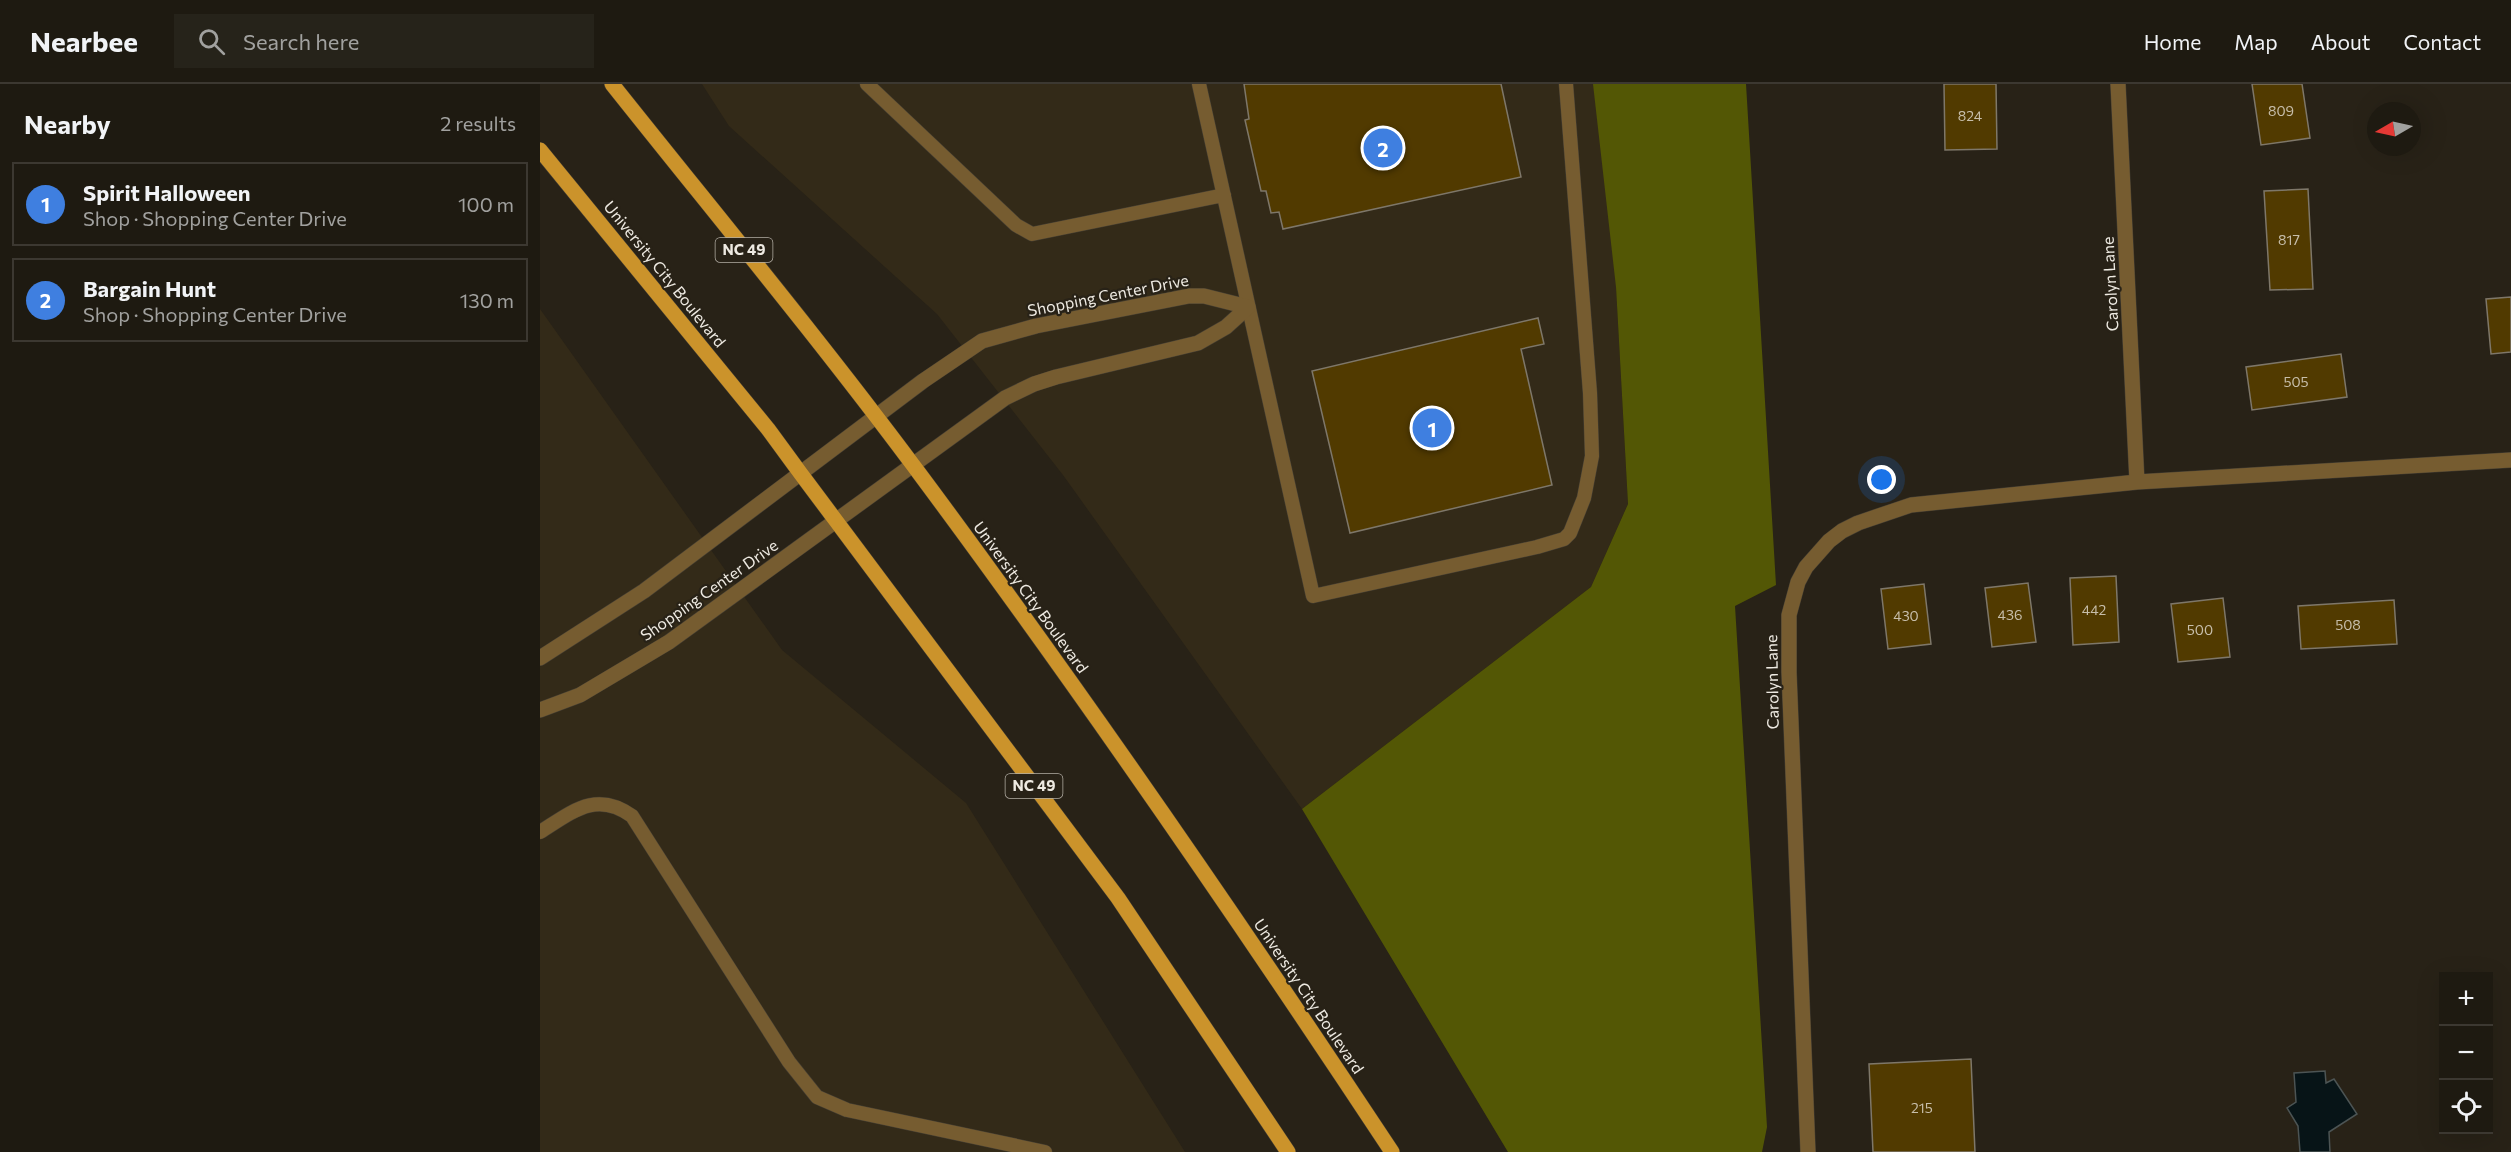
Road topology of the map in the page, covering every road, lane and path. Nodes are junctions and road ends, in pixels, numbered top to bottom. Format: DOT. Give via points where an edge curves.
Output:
graph roads {
  1 [pos="612,84"];
  2 [pos="867,84"];
  3 [pos="1199,84"];
  4 [pos="1566,84"];
  5 [pos="2118,84"];
  6 [pos="540,150"];
  7 [pos="1224,195"];
  8 [pos="1248,307"];
  9 [pos="876,417"];
  10 [pos="2511,460"];
  11 [pos="912,464"];
  12 [pos="801,474"];
  13 [pos="2137,482"];
  14 [pos="836,521"];
  15 [pos="540,658"];
  16 [pos="540,710"];
  17 [pos="540,832"];
  18 [pos="1045,1152"];
  19 [pos="1288,1152"];
  20 [pos="1392,1152"];
  21 [pos="1808,1152"];
  1 -- 9 [label="main road, University City Boulevard / NC 49"];
  2 -- 7 [label="lane" via="1016,225 1032,234"];
  3 -- 7 [label="lane"];
  4 -- 8 [label="lane" via="1592,456 1584,498 1564,538 1313,596"];
  5 -- 13 [label="street, Carolyn Lane"];
  6 -- 12 [label="main road, University City Boulevard / NC 49"];
  7 -- 8 [label="lane"];
  8 -- 9 [label="street, Shopping Center Drive" via="1189,296 999,335 970,348"];
  8 -- 11 [label="street, Shopping Center Drive" via="1226,327 1198,343 1022,388"];
  9 -- 11 [label="main road, University City Boulevard / NC 49"];
  9 -- 12 [label="street, Shopping Center Drive"];
  10 -- 13 [label="street, Carolyn Lane"];
  11 -- 14 [label="street, Shopping Center Drive"];
  11 -- 20 [label="main road, University City Boulevard / NC 49" via="1181,838"];
  12 -- 14 [label="main road, University City Boulevard / NC 49"];
  12 -- 15 [label="street, Shopping Center Drive" via="644,591"];
  13 -- 21 [label="street, Carolyn Lane" via="1911,505 1842,531 1828,541 1798,582 1789,615 1788,672"];
  14 -- 16 [label="street, Shopping Center Drive" via="669,642 580,695"];
  14 -- 19 [label="main road, University City Boulevard / NC 49" via="1118,898"];
  17 -- 18 [label="lane" via="589,804 613,805 632,816 789,1062 817,1097 847,1110"];
}
